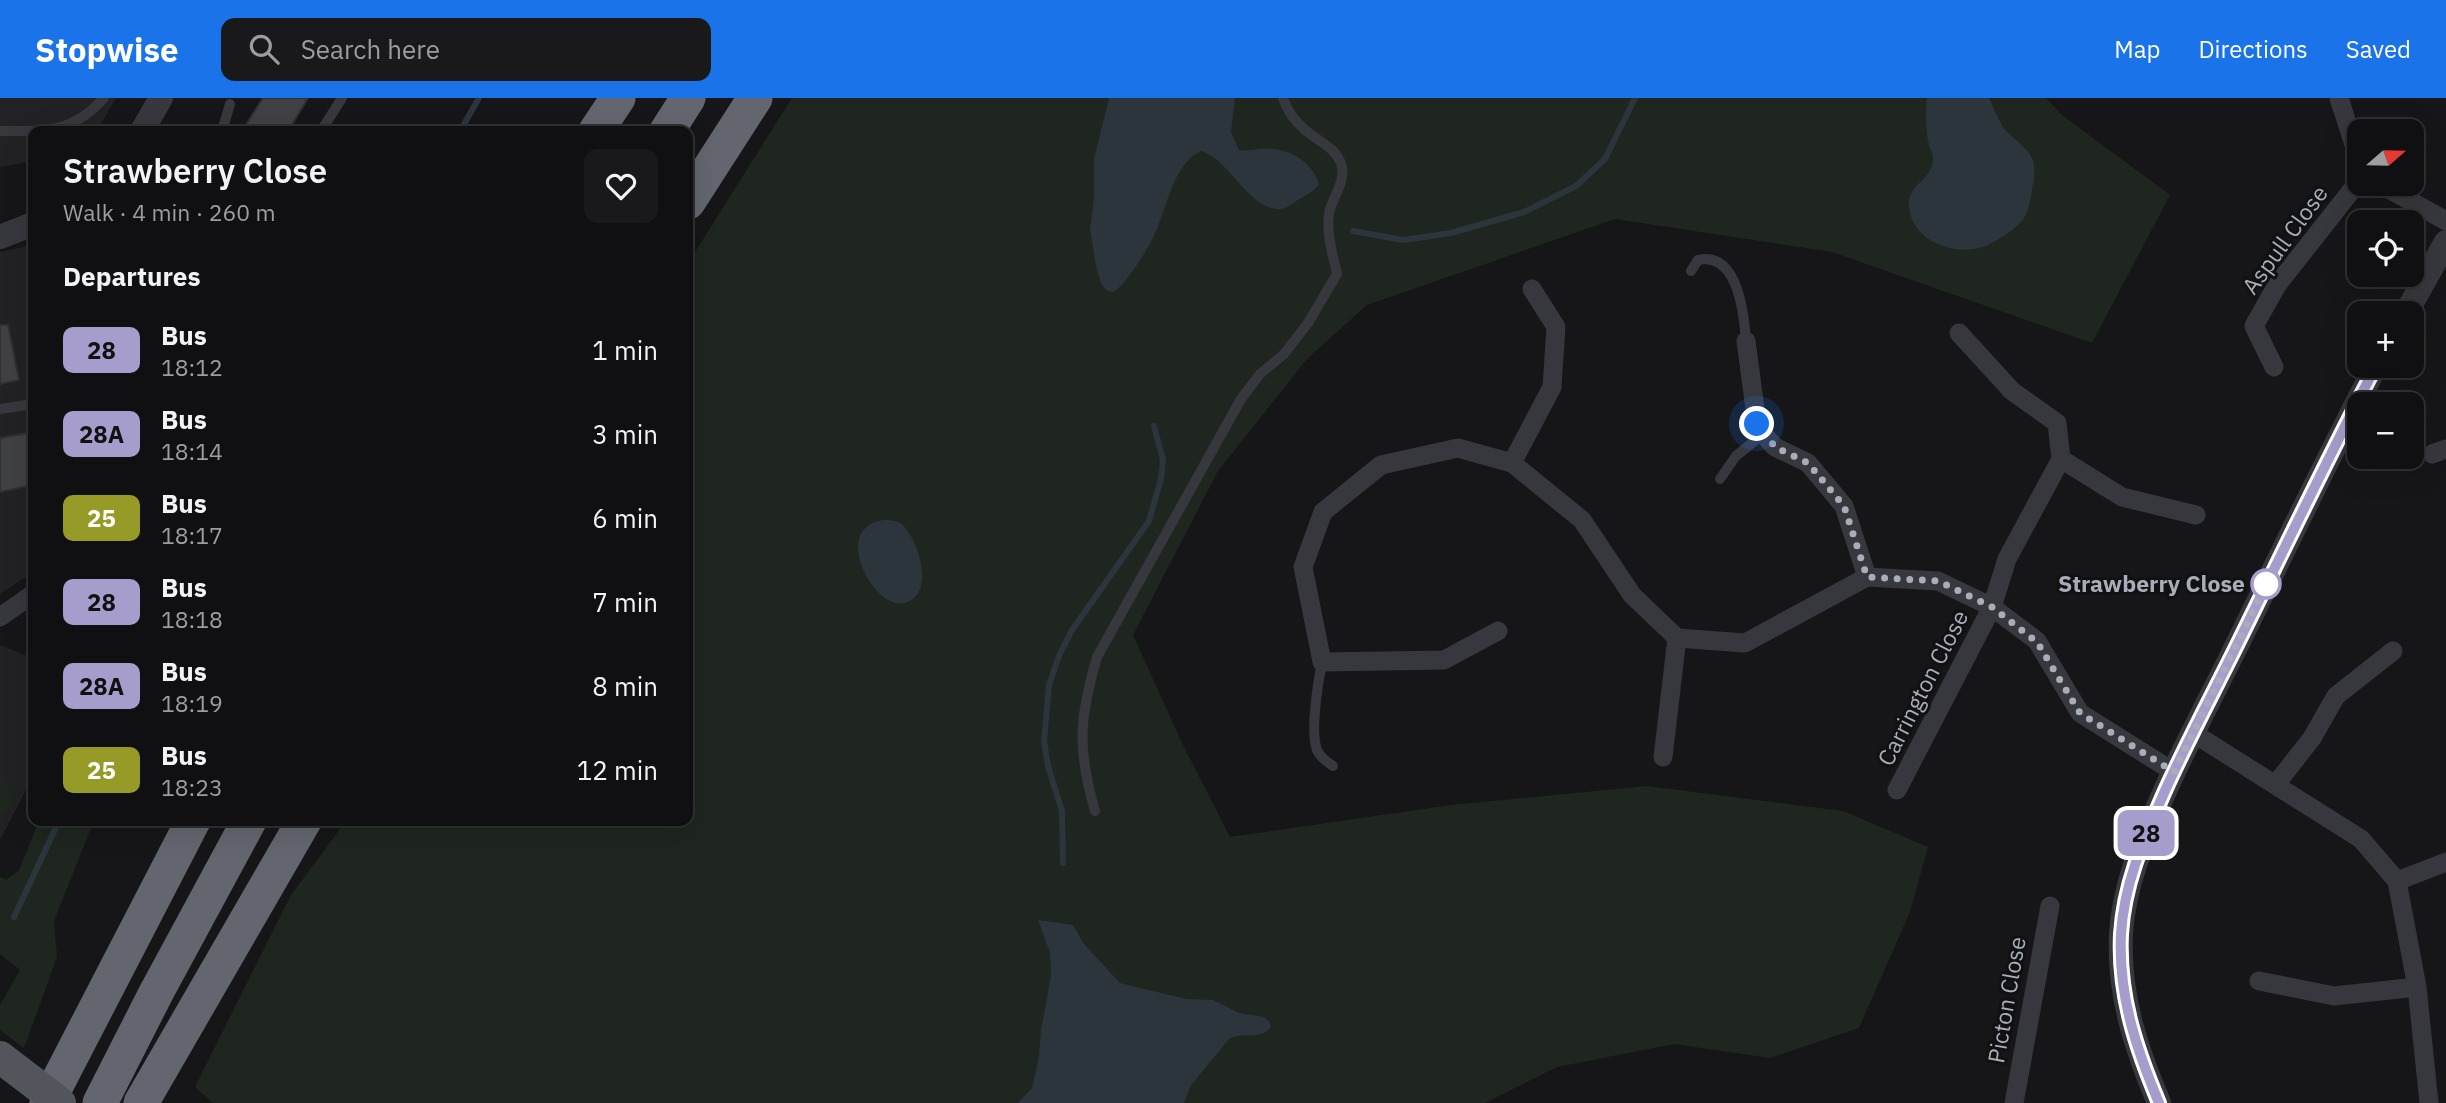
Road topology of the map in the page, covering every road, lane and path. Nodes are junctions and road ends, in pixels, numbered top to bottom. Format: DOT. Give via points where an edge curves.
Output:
graph roads {
  1 [pos="104,98"];
  2 [pos="161,98"];
  3 [pos="342,98"];
  4 [pos="618,98"];
  5 [pos="688,98"];
  6 [pos="755,98"];
  7 [pos="1283,98"];
  8 [pos="2339,98"];
  9 [pos="230,104"];
  10 [pos="2347,123"];
  11 [pos="65,126"];
  12 [pos="145,126"];
  13 [pos="223,126"];
  14 [pos="324,126"];
  15 [pos="599,126"];
  16 [pos="670,126"];
  17 [pos="28,130"];
  18 [pos="0,131"];
  19 [pos="693,193"];
  20 [pos="2347,196"];
  21 [pos="2401,196"];
  22 [pos="2446,221"];
  23 [pos="28,226"];
  24 [pos="0,236"];
  25 [pos="2446,242"];
  26 [pos="1691,271"];
  27 [pos="1532,289"];
  28 [pos="2413,301"];
  29 [pos="1959,333"];
  30 [pos="1745,341"];
  31 [pos="2274,367"];
  32 [pos="2370,378"];
  33 [pos="28,405"];
  34 [pos="0,409"];
  35 [pos="1763,434"];
  36 [pos="2061,459"];
  37 [pos="1512,463"];
  38 [pos="1720,479"];
  39 [pos="2196,515"];
  40 [pos="1867,577"];
  41 [pos="28,597"];
  42 [pos="1992,607"];
  43 [pos="0,617"];
  44 [pos="1498,631"];
  45 [pos="1677,638"];
  46 [pos="2393,651"];
  47 [pos="1322,662"];
  48 [pos="2193,733"];
  49 [pos="1663,757"];
  50 [pos="1333,766"];
  51 [pos="2174,772"];
  52 [pos="2276,784"];
  53 [pos="1897,790"];
  54 [pos="1095,811"];
  55 [pos="190,826"];
  56 [pos="246,826"];
  57 [pos="301,826"];
  58 [pos="2446,862"];
  59 [pos="2397,881"];
  60 [pos="2050,906"];
  61 [pos="2259,981"];
  62 [pos="2417,987"];
  63 [pos="0,1057"];
  64 [pos="47,1103"];
  65 [pos="60,1103"];
  66 [pos="100,1103"];
  67 [pos="141,1103"];
  68 [pos="2014,1103"];
  69 [pos="2160,1103"];
  70 [pos="2429,1103"];
  1 -- 11 [label="lane"];
  2 -- 12 [label="street"];
  3 -- 14 [label="lane"];
  4 -- 15 [label="highway"];
  5 -- 16 [label="highway"];
  6 -- 19 [label="highway"];
  7 -- 54 [label="lane" via="1287,111 1333,150 1342,166 1328,232 1337,274 1284,354 1260,374 1241,399 1097,657 1084,702 1081,745"];
  8 -- 10 [label="street"];
  9 -- 13 [label="lane"];
  17 -- 18 [label="lane"];
  20 -- 31 [label="street, Aspull Close" via="2277,285 2254,326"];
  21 -- 22 [label="street"];
  23 -- 24 [label="street"];
  25 -- 28 [label="street"];
  26 -- 30 [label="lane" via="1698,260 1708,258 1723,265 1737,286"];
  27 -- 37 [label="street" via="1556,327 1552,387"];
  29 -- 36 [label="street" via="2012,391 2057,424"];
  30 -- 35 [label="street" via="1757,424"];
  32 -- 48 [label="street"];
  33 -- 34 [label="lane"];
  35 -- 38 [label="lane" via="1737,456"];
  35 -- 40 [label="street" via="1775,447 1808,463 1844,506"];
  36 -- 39 [label="street" via="2122,497"];
  36 -- 42 [label="street, Carrington Close" via="2007,559"];
  37 -- 45 [label="street" via="1582,520 1632,595"];
  37 -- 47 [label="street" via="1458,448 1381,465 1323,512 1303,567"];
  40 -- 42 [label="street, Carrington Close" via="1938,581"];
  40 -- 45 [label="street" via="1745,643"];
  41 -- 43 [label="street"];
  42 -- 51 [label="street, Carrington Close" via="2037,642 2080,713"];
  42 -- 53 [label="street, Carrington Close"];
  44 -- 47 [label="street" via="1444,660"];
  45 -- 49 [label="street"];
  46 -- 52 [label="street" via="2336,696 2312,738"];
  47 -- 50 [label="lane" via="1317,687 1317,750"];
  48 -- 51 [label="street"];
  48 -- 52 [label="street"];
  51 -- 69 [label="street" via="2139,849 2126,892 2121,935 2127,1011"];
  52 -- 59 [label="street" via="2361,839"];
  55 -- 64 [label="highway"];
  56 -- 66 [label="highway"];
  57 -- 67 [label="highway"];
  58 -- 59 [label="street"];
  59 -- 62 [label="street"];
  60 -- 68 [label="street, Picton Close"];
  61 -- 62 [label="street" via="2334,996"];
  62 -- 70 [label="street"];
  63 -- 65 [label="main road, bridge"];
}
